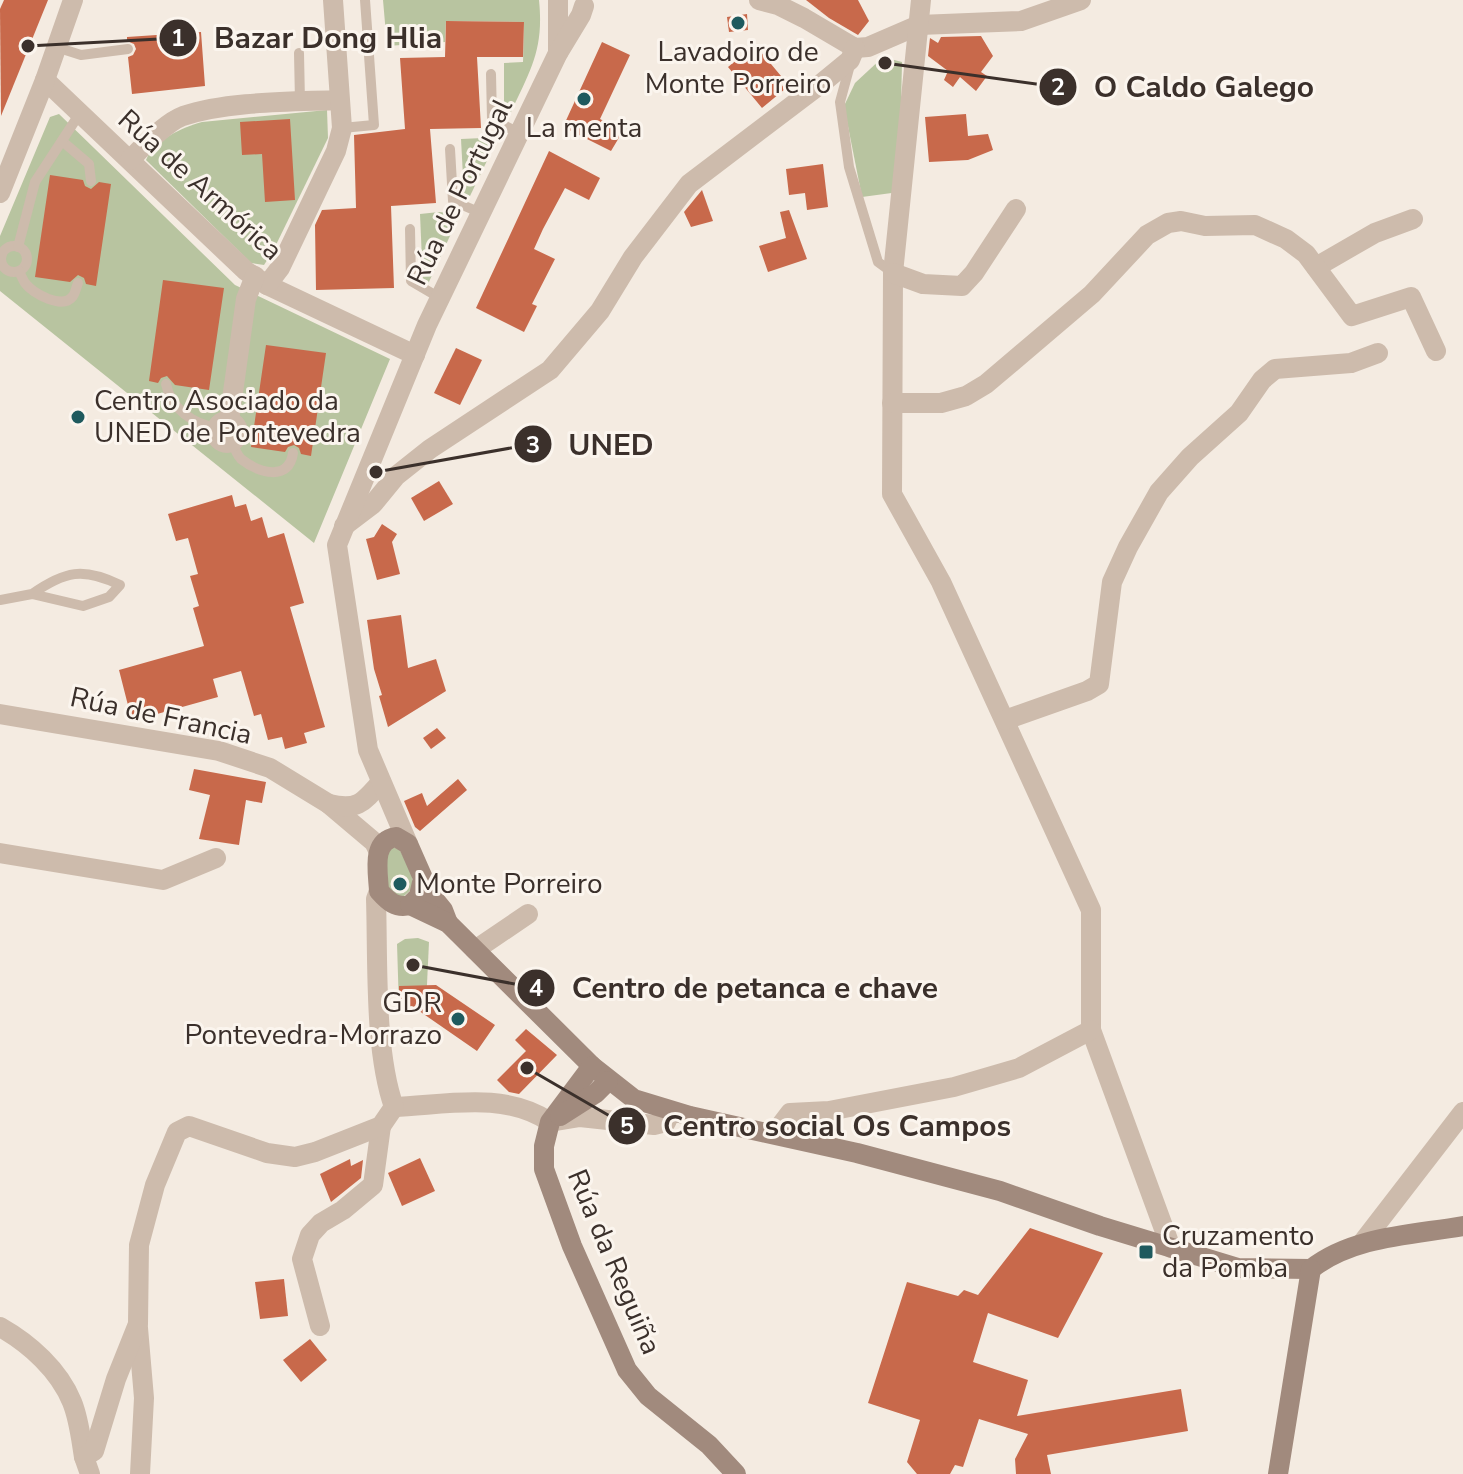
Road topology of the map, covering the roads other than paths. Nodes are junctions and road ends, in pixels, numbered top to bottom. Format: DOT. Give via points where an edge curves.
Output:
graph roads {
  1 [pos="73,0"];
  2 [pos="333,0"];
  3 [pos="365,0"];
  4 [pos="559,0"];
  5 [pos="759,0"];
  6 [pos="921,0"];
  7 [pos="1081,0"];
  8 [pos="588,3"];
  9 [pos="919,25"];
  10 [pos="56,47"];
  11 [pos="855,48"];
  12 [pos="128,49"];
  13 [pos="299,53"];
  14 [pos="558,53"];
  15 [pos="491,74"];
  16 [pos="45,80"];
  17 [pos="339,100"];
  18 [pos="300,102"];
  19 [pos="80,113"];
  20 [pos="342,128"];
  21 [pos="519,133"];
  22 [pos="62,141"];
  23 [pos="450,149"];
  24 [pos="130,160"];
  25 [pos="91,181"];
  26 [pos="0,193"];
  27 [pos="1016,209"];
  28 [pos="481,213"];
  29 [pos="1413,219"];
  30 [pos="410,229"];
  31 [pos="18,247"];
  32 [pos="1316,267"];
  33 [pos="19,271"];
  34 [pos="893,273"];
  35 [pos="261,280"];
  36 [pos="78,283"];
  37 [pos="440,298"];
  38 [pos="1436,351"];
  39 [pos="1378,353"];
  40 [pos="415,355"];
  41 [pos="166,384"];
  42 [pos="892,403"];
  43 [pos="226,430"];
  44 [pos="293,453"];
  45 [pos="344,526"];
  46 [pos="32,594"];
  47 [pos="0,600"];
  48 [pos="0,714"];
  49 [pos="1005,720"];
  50 [pos="381,782"];
  51 [pos="329,804"];
  52 [pos="408,844"];
  53 [pos="378,850"];
  54 [pos="0,853"];
  55 [pos="216,858"];
  56 [pos="423,878"];
  57 [pos="379,891"];
  58 [pos="410,905"];
  59 [pos="528,914"];
  60 [pos="448,923"];
  61 [pos="475,950"];
  62 [pos="1091,1030"];
  63 [pos="592,1066"];
  64 [pos="608,1081"];
  65 [pos="394,1107"];
  66 [pos="671,1111"];
  67 [pos="1461,1118"];
  68 [pos="550,1122"];
  69 [pos="381,1126"];
  70 [pos="774,1134"];
  71 [pos="1463,1226"];
  72 [pos="1362,1243"];
  73 [pos="1171,1248"];
  74 [pos="1311,1269"];
  75 [pos="138,1324"];
  76 [pos="320,1326"];
  77 [pos="0,1327"];
  78 [pos="87,1466"];
  79 [pos="140,1474"];
  80 [pos="736,1474"];
  81 [pos="1278,1474"];
  1 -- 10 [label="street"];
  2 -- 17 [label="street"];
  3 -- 20 [label="lane" via="374,125"];
  4 -- 8 [label="street" via="569,6"];
  4 -- 14 [label="street, Rúa de Portugal"];
  5 -- 11 [label="street" via="804,18"];
  6 -- 9 [label="street"];
  7 -- 9 [label="street" via="1021,21"];
  8 -- 14 [label="street, Rúa de Portugal"];
  9 -- 11 [label="street"];
  9 -- 34 [label="street"];
  10 -- 12 [label="lane" via="81,55"];
  10 -- 16 [label="street"];
  11 -- 34 [label="lane" via="840,117 878,262"];
  11 -- 45 [label="street" via="850,60 822,83 689,184 591,323 550,370 430,449"];
  13 -- 18 [label="lane"];
  14 -- 21 [label="street, Rúa de Portugal"];
  15 -- 21 [label="lane" via="492,119"];
  16 -- 19 [label="street, Rúa de Armórica"];
  16 -- 26 [label="street"];
  17 -- 18 [label="street"];
  17 -- 20 [label="street"];
  18 -- 24 [label="street" via="180,117"];
  19 -- 22 [label="lane"];
  19 -- 24 [label="street, Rúa de Armórica"];
  20 -- 35 [label="street" via="280,268"];
  21 -- 28 [label="street, Rúa de Portugal"];
  22 -- 25 [label="lane" via="89,164"];
  22 -- 31 [label="lane" via="35,182"];
  23 -- 28 [label="lane" via="453,201"];
  24 -- 35 [label="street, Rúa de Armórica"];
  27 -- 34 [label="street" via="962,286 923,284"];
  28 -- 37 [label="street, Rúa de Portugal"];
  29 -- 32 [label="street" via="1375,233"];
  30 -- 37 [label="lane" via="411,281"];
  31 -- 33 [label="lane" via="26,257"];
  31 -- 33 [label="lane" via="6,248 1,259 7,270"];
  32 -- 38 [label="street" via="1352,316 1411,297"];
  32 -- 42 [label="street" via="1286,239 1255,225 1168,223 1147,235 1092,294 986,384 941,403"];
  33 -- 36 [label="lane" via="35,293 55,301 72,297"];
  34 -- 42 [label="street"];
  35 -- 40 [label="street, Rúa de Armórica"];
  35 -- 43 [label="street" via="246,299"];
  37 -- 40 [label="street, Rúa de Portugal"];
  39 -- 49 [label="street" via="1351,363 1275,369 1262,380 1239,413 1159,492 1128,547 1112,582 1099,684"];
  40 -- 45 [label="street, Rúa de Portugal"];
  41 -- 43 [label="lane" via="177,408 200,425"];
  42 -- 49 [label="street" via="892,494 941,582"];
  43 -- 44 [label="lane" via="239,458 270,473 286,469"];
  45 -- 50 [label="street, Rúa de Portugal" via="337,545 350,636 368,750"];
  46 -- 46 [label="lane" via="83,606 109,597 120,585 99,575 73,573"];
  46 -- 47 [label="lane"];
  48 -- 51 [label="street, Rúa de Francia" via="219,751 270,768"];
  49 -- 62 [label="street" via="1091,910"];
  50 -- 51 [label="street" via="353,807"];
  50 -- 52 [label="street, Rúa de Portugal"];
  51 -- 53 [label="street, Rúa de Francia"];
  52 -- 53 [label="street" via="391,837"];
  52 -- 56 [label="street"];
  53 -- 57 [label="street"];
  54 -- 55 [label="street" via="163,880"];
  56 -- 58 [label="street" via="419,896"];
  56 -- 60 [label="street"];
  57 -- 58 [label="street" via="395,905"];
  57 -- 65 [label="street" via="380,1000 386,1085"];
  58 -- 60 [label="street"];
  59 -- 61 [label="street"];
  60 -- 61 [label="street"];
  61 -- 63 [label="street"];
  62 -- 70 [label="street" via="1019,1068 954,1087 829,1111 790,1113"];
  62 -- 73 [label="street"];
  63 -- 64 [label="street"];
  63 -- 68 [label="street, Rúa da Reguiña"];
  64 -- 66 [label="street" via="634,1099"];
  64 -- 68 [label="street"];
  65 -- 68 [label="street" via="483,1101 515,1106"];
  65 -- 69 [label="street"];
  66 -- 68 [label="street" via="666,1122 654,1125 580,1117"];
  66 -- 70 [label="street"];
  67 -- 72 [label="street"];
  68 -- 80 [label="street, Rúa da Reguiña" via="544,1169 627,1370 648,1396"];
  69 -- 75 [label="street" via="295,1157 267,1153 195,1127 180,1129 155,1185 139,1245"];
  69 -- 76 [label="street" via="373,1185 321,1223 310,1235 302,1259"];
  70 -- 73 [label="street" via="1000,1191"];
  71 -- 72 [label="street"];
  72 -- 74 [label="street" via="1325,1257"];
  73 -- 74 [label="street" via="1238,1268"];
  74 -- 81 [label="street"];
  75 -- 78 [label="street"];
  75 -- 79 [label="street" via="144,1398"];
  77 -- 78 [label="street" via="41,1358 66,1390"];
}
